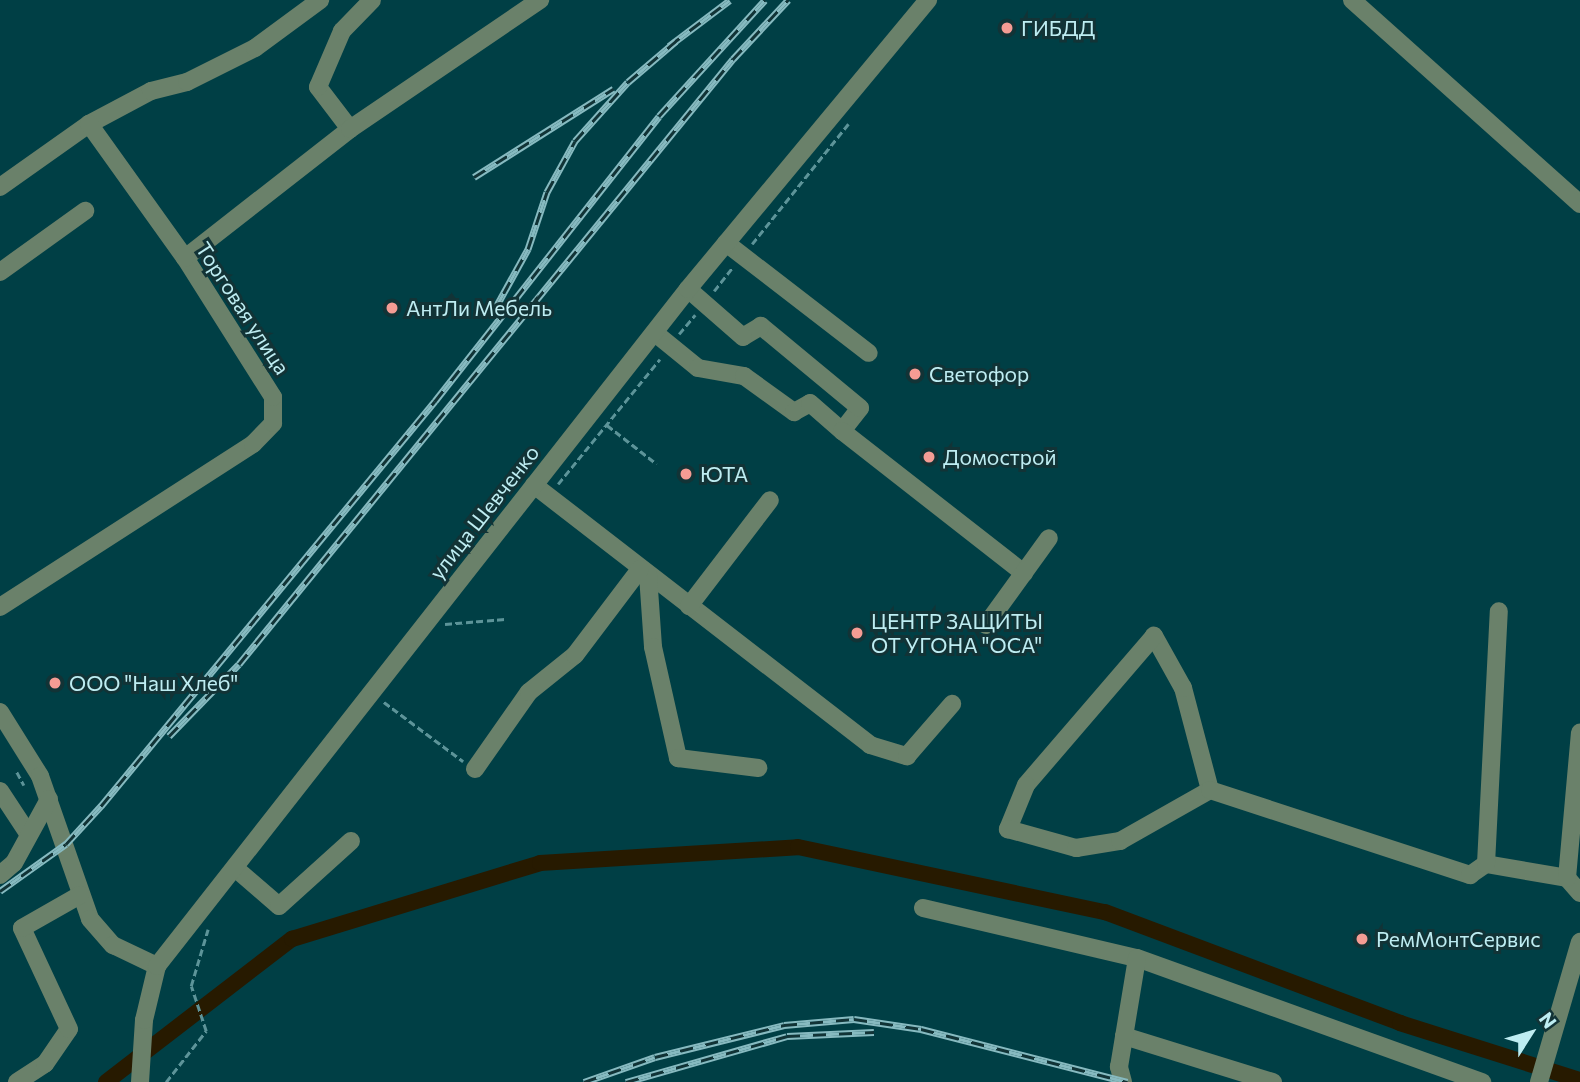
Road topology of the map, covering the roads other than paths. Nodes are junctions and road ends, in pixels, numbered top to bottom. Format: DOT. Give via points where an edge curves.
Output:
graph roads {
  1 [pos="320,0"];
  2 [pos="372,0"];
  3 [pos="540,0"];
  4 [pos="928,0"];
  5 [pos="1352,0"];
  6 [pos="89,124"];
  7 [pos="349,129"];
  8 [pos="0,187"];
  9 [pos="1580,204"];
  10 [pos="85,211"];
  11 [pos="726,243"];
  12 [pos="185,258"];
  13 [pos="0,272"];
  14 [pos="688,289"];
  15 [pos="654,332"];
  16 [pos="869,353"];
  17 [pos="842,430"];
  18 [pos="534,485"];
  19 [pos="770,499"];
  20 [pos="1049,538"];
  21 [pos="644,572"];
  22 [pos="1024,573"];
  23 [pos="0,607"];
  24 [pos="689,607"];
  25 [pos="1499,611"];
  26 [pos="986,625"];
  27 [pos="952,704"];
  28 [pos="0,712"];
  29 [pos="1580,733"];
  30 [pos="1579,756"];
  31 [pos="758,768"];
  32 [pos="475,769"];
  33 [pos="1210,790"];
  34 [pos="0,791"];
  35 [pos="48,799"];
  36 [pos="27,832"];
  37 [pos="351,842"];
  38 [pos="1486,864"];
  39 [pos="235,868"];
  40 [pos="0,874"];
  41 [pos="1566,878"];
  42 [pos="1580,894"];
  43 [pos="80,895"];
  44 [pos="923,908"];
  45 [pos="1580,942"];
  46 [pos="1138,958"];
  47 [pos="157,966"];
  48 [pos="1124,1036"];
  49 [pos="17,1082"];
  50 [pos="140,1082"];
  51 [pos="1123,1082"];
  52 [pos="1273,1082"];
  53 [pos="1482,1082"];
  54 [pos="1539,1082"];
  1 -- 6 [label="street" via="256,48 187,82 151,91"];
  2 -- 7 [label="street" via="342,30 318,87"];
  3 -- 7 [label="street"];
  4 -- 11 [label="street, улица Шевченко"];
  5 -- 9 [label="street"];
  6 -- 8 [label="street"];
  6 -- 12 [label="street, Торговая улица"];
  7 -- 12 [label="street"];
  10 -- 13 [label="street"];
  11 -- 14 [label="street, улица Шевченко"];
  11 -- 16 [label="street"];
  12 -- 23 [label="street, Торговая улица" via="273,397 273,423 253,444"];
  14 -- 15 [label="street, улица Шевченко"];
  14 -- 17 [label="street" via="743,337 761,326 860,408"];
  15 -- 17 [label="street" via="698,368 744,376 794,412 810,404"];
  15 -- 18 [label="street, улица Шевченко"];
  17 -- 22 [label="street"];
  18 -- 21 [label="street" via="570,526"];
  18 -- 39 [label="street, улица Шевченко"];
  19 -- 24 [label="street"];
  20 -- 22 [label="street"];
  21 -- 24 [label="street"];
  21 -- 31 [label="street" via="653,647 678,758"];
  21 -- 32 [label="street" via="575,655 529,692"];
  22 -- 26 [label="street"];
  24 -- 27 [label="street" via="870,746 907,756"];
  25 -- 38 [label="street"];
  28 -- 35 [label="street" via="40,776"];
  29 -- 30 [label="street"];
  30 -- 41 [label="street"];
  33 -- 33 [label="street" via="1120,841 1076,848 1009,829 1026,785 1154,636 1183,688"];
  33 -- 38 [label="street" via="1470,875"];
  34 -- 36 [label="street"];
  35 -- 36 [label="street"];
  35 -- 43 [label="street"];
  36 -- 40 [label="street" via="14,863"];
  37 -- 39 [label="street" via="279,906"];
  38 -- 41 [label="street"];
  39 -- 47 [label="street, улица Шевченко"];
  41 -- 42 [label="street"];
  43 -- 47 [label="street" via="90,919 113,945"];
  43 -- 49 [label="street" via="22,928 69,1029 45,1065"];
  44 -- 46 [label="street"];
  45 -- 54 [label="street"];
  46 -- 48 [label="street"];
  46 -- 53 [label="street"];
  47 -- 50 [label="street, улица Шевченко" via="144,1020"];
  48 -- 51 [label="street" via="1119,1067"];
  48 -- 52 [label="street"];
}
